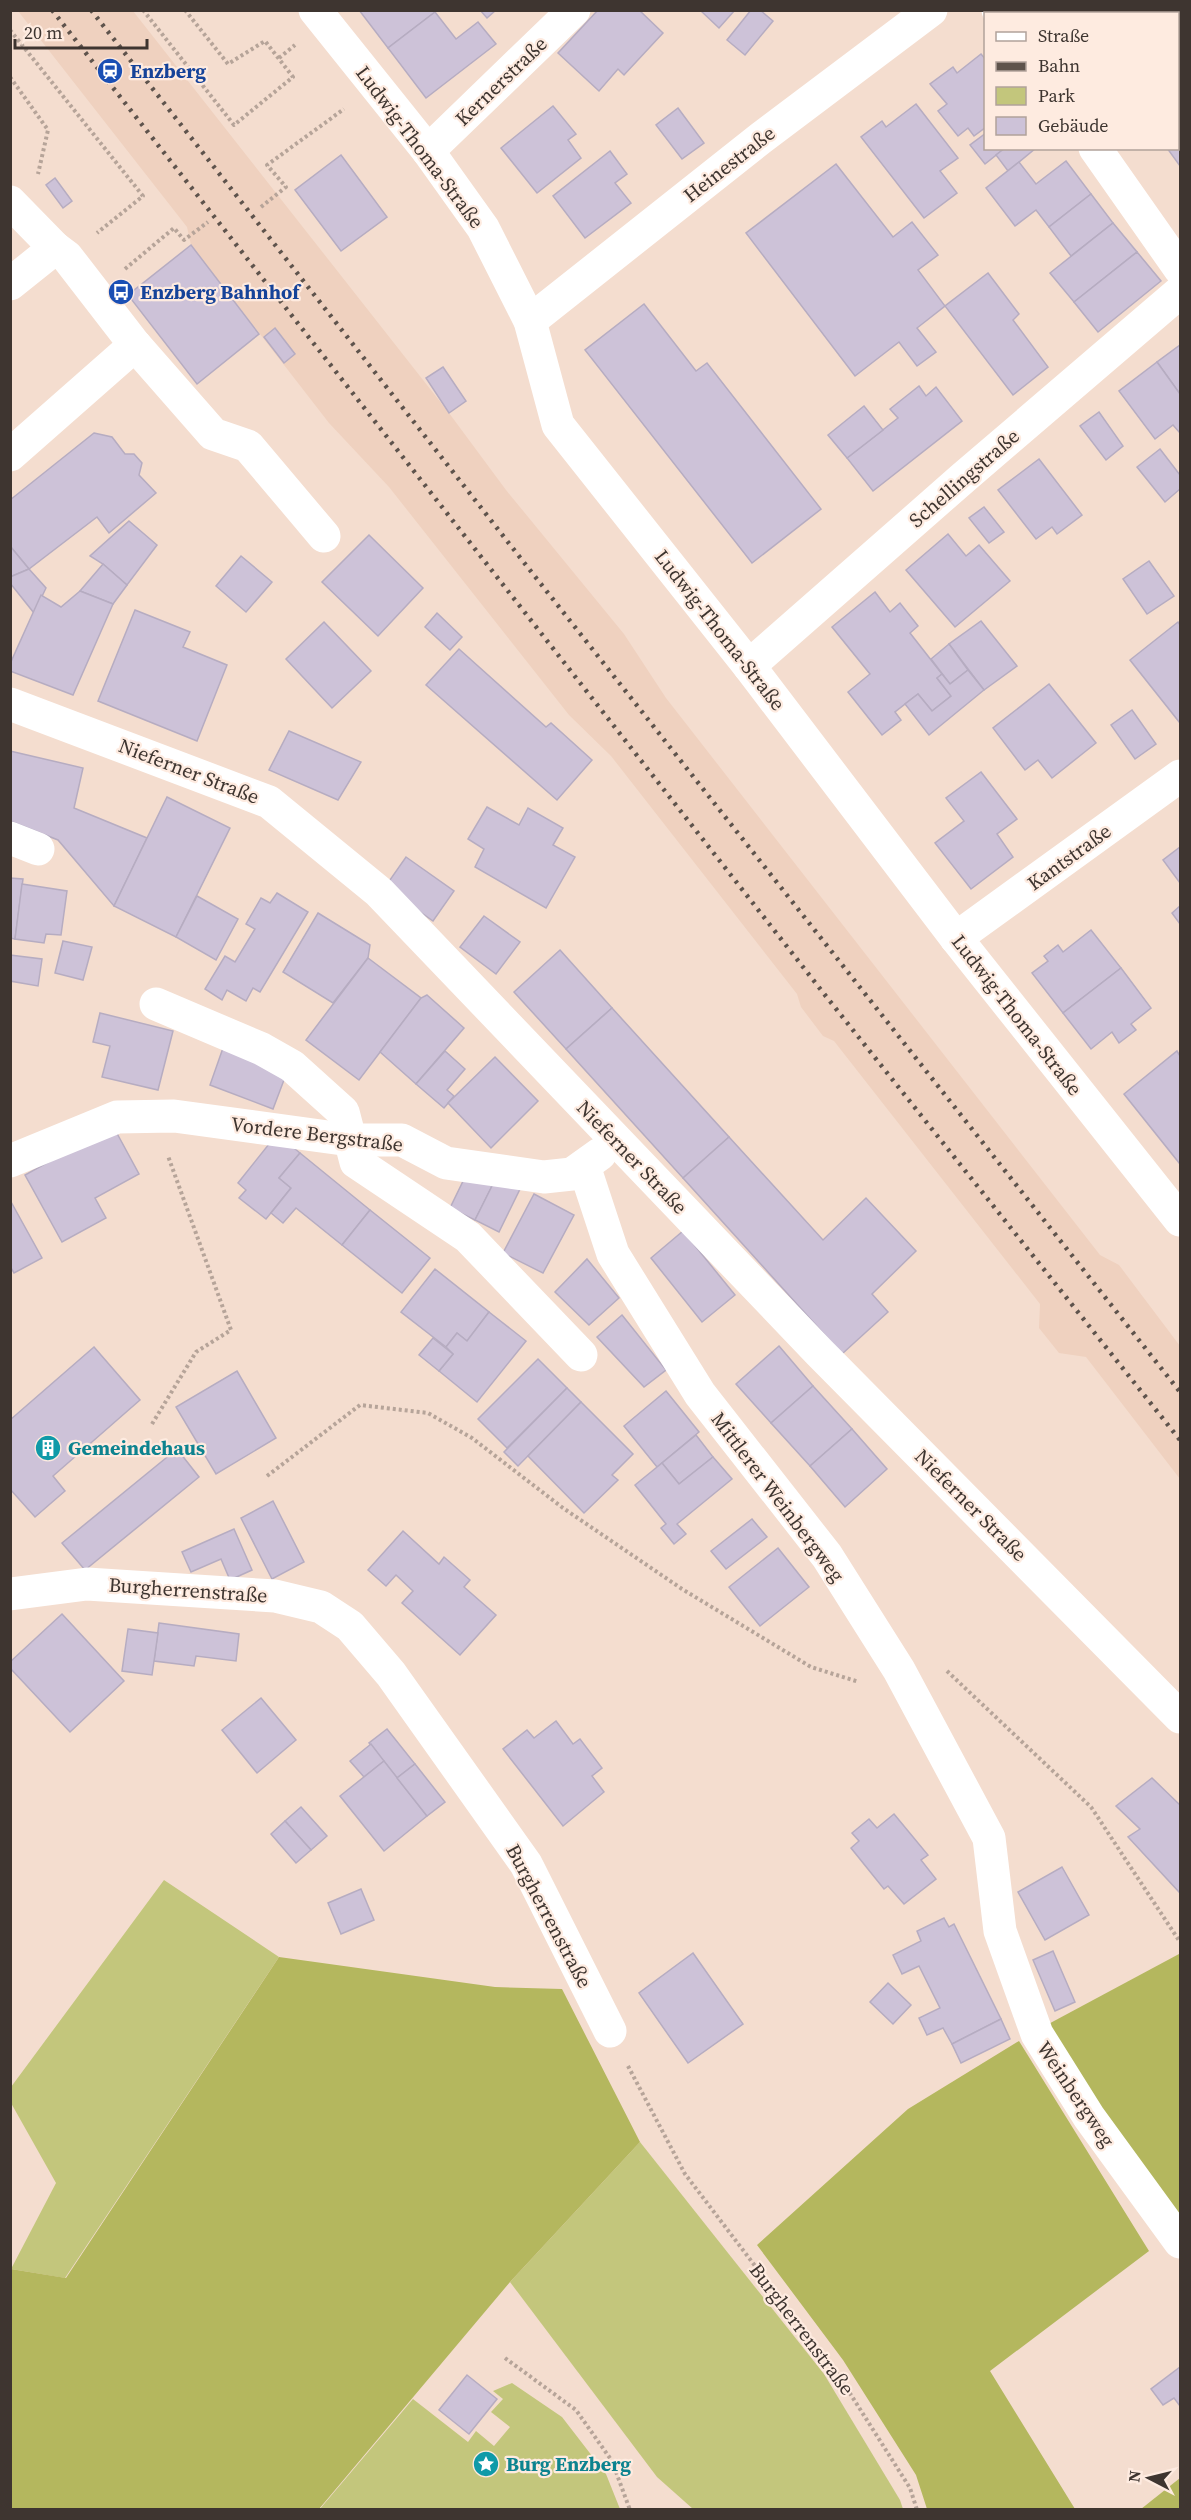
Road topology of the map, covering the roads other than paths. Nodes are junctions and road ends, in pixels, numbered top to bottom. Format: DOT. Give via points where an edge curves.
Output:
graph roads {
  1 [pos="315,10"];
  2 [pos="574,10"];
  3 [pos="931,10"];
  4 [pos="1096,150"];
  5 [pos="428,151"];
  6 [pos="11,203"];
  7 [pos="55,248"];
  8 [pos="1180,269"];
  9 [pos="10,285"];
  10 [pos="1180,292"];
  11 [pos="530,321"];
  12 [pos="135,345"];
  13 [pos="10,455"];
  14 [pos="324,536"];
  15 [pos="748,666"];
  16 [pos="10,704"];
  17 [pos="1180,776"];
  18 [pos="956,938"];
  19 [pos="156,1004"];
  20 [pos="350,1140"];
  21 [pos="617,1141"];
  22 [pos="10,1161"];
  23 [pos="584,1166"];
  24 [pos="1180,1220"];
  25 [pos="581,1355"];
  26 [pos="13,1598"];
  27 [pos="1180,1718"];
  28 [pos="1000,1931"];
  29 [pos="610,2031"];
  30 [pos="1180,2241"];
  1 -- 5 [label="street, Ludwig-Thoma-Straße"];
  2 -- 5 [label="street, Kernerstraße"];
  3 -- 11 [label="street, Heinestraße" via="761,138"];
  4 -- 8 [label="street"];
  5 -- 11 [label="street, Ludwig-Thoma-Straße" via="483,228"];
  6 -- 7 [label="street"];
  7 -- 9 [label="street"];
  7 -- 12 [label="street" via="96,292"];
  10 -- 15 [label="street, Schellingstraße"];
  11 -- 15 [label="street, Ludwig-Thoma-Straße" via="558,425"];
  12 -- 13 [label="street"];
  12 -- 14 [label="street" via="213,434 248,446"];
  15 -- 18 [label="street, Ludwig-Thoma-Straße"];
  16 -- 21 [label="street, Nieferner Straße" via="269,802 380,892"];
  17 -- 18 [label="street, Kantstraße"];
  18 -- 24 [label="street, Ludwig-Thoma-Straße"];
  19 -- 20 [label="street" via="262,1048 292,1066 343,1112"];
  20 -- 22 [label="street, Vordere Bergstraße" via="174,1116 117,1117"];
  20 -- 23 [label="street, Vordere Bergstraße" via="402,1140 446,1163 544,1177 572,1174"];
  20 -- 25 [label="street" via="356,1162 468,1237"];
  21 -- 23 [label="street, Vordere Bergstraße"];
  21 -- 27 [label="street, Nieferner Straße"];
  23 -- 28 [label="street, Mittlerer Weinbergweg" via="613,1254 700,1394 827,1556 899,1670 989,1838"];
  26 -- 29 [label="street, Burgherrenstraße" via="87,1584 274,1596 321,1606 350,1626 391,1674 526,1864"];
  28 -- 30 [label="street, Weinbergweg" via="1037,2034 1089,2116"];
}
